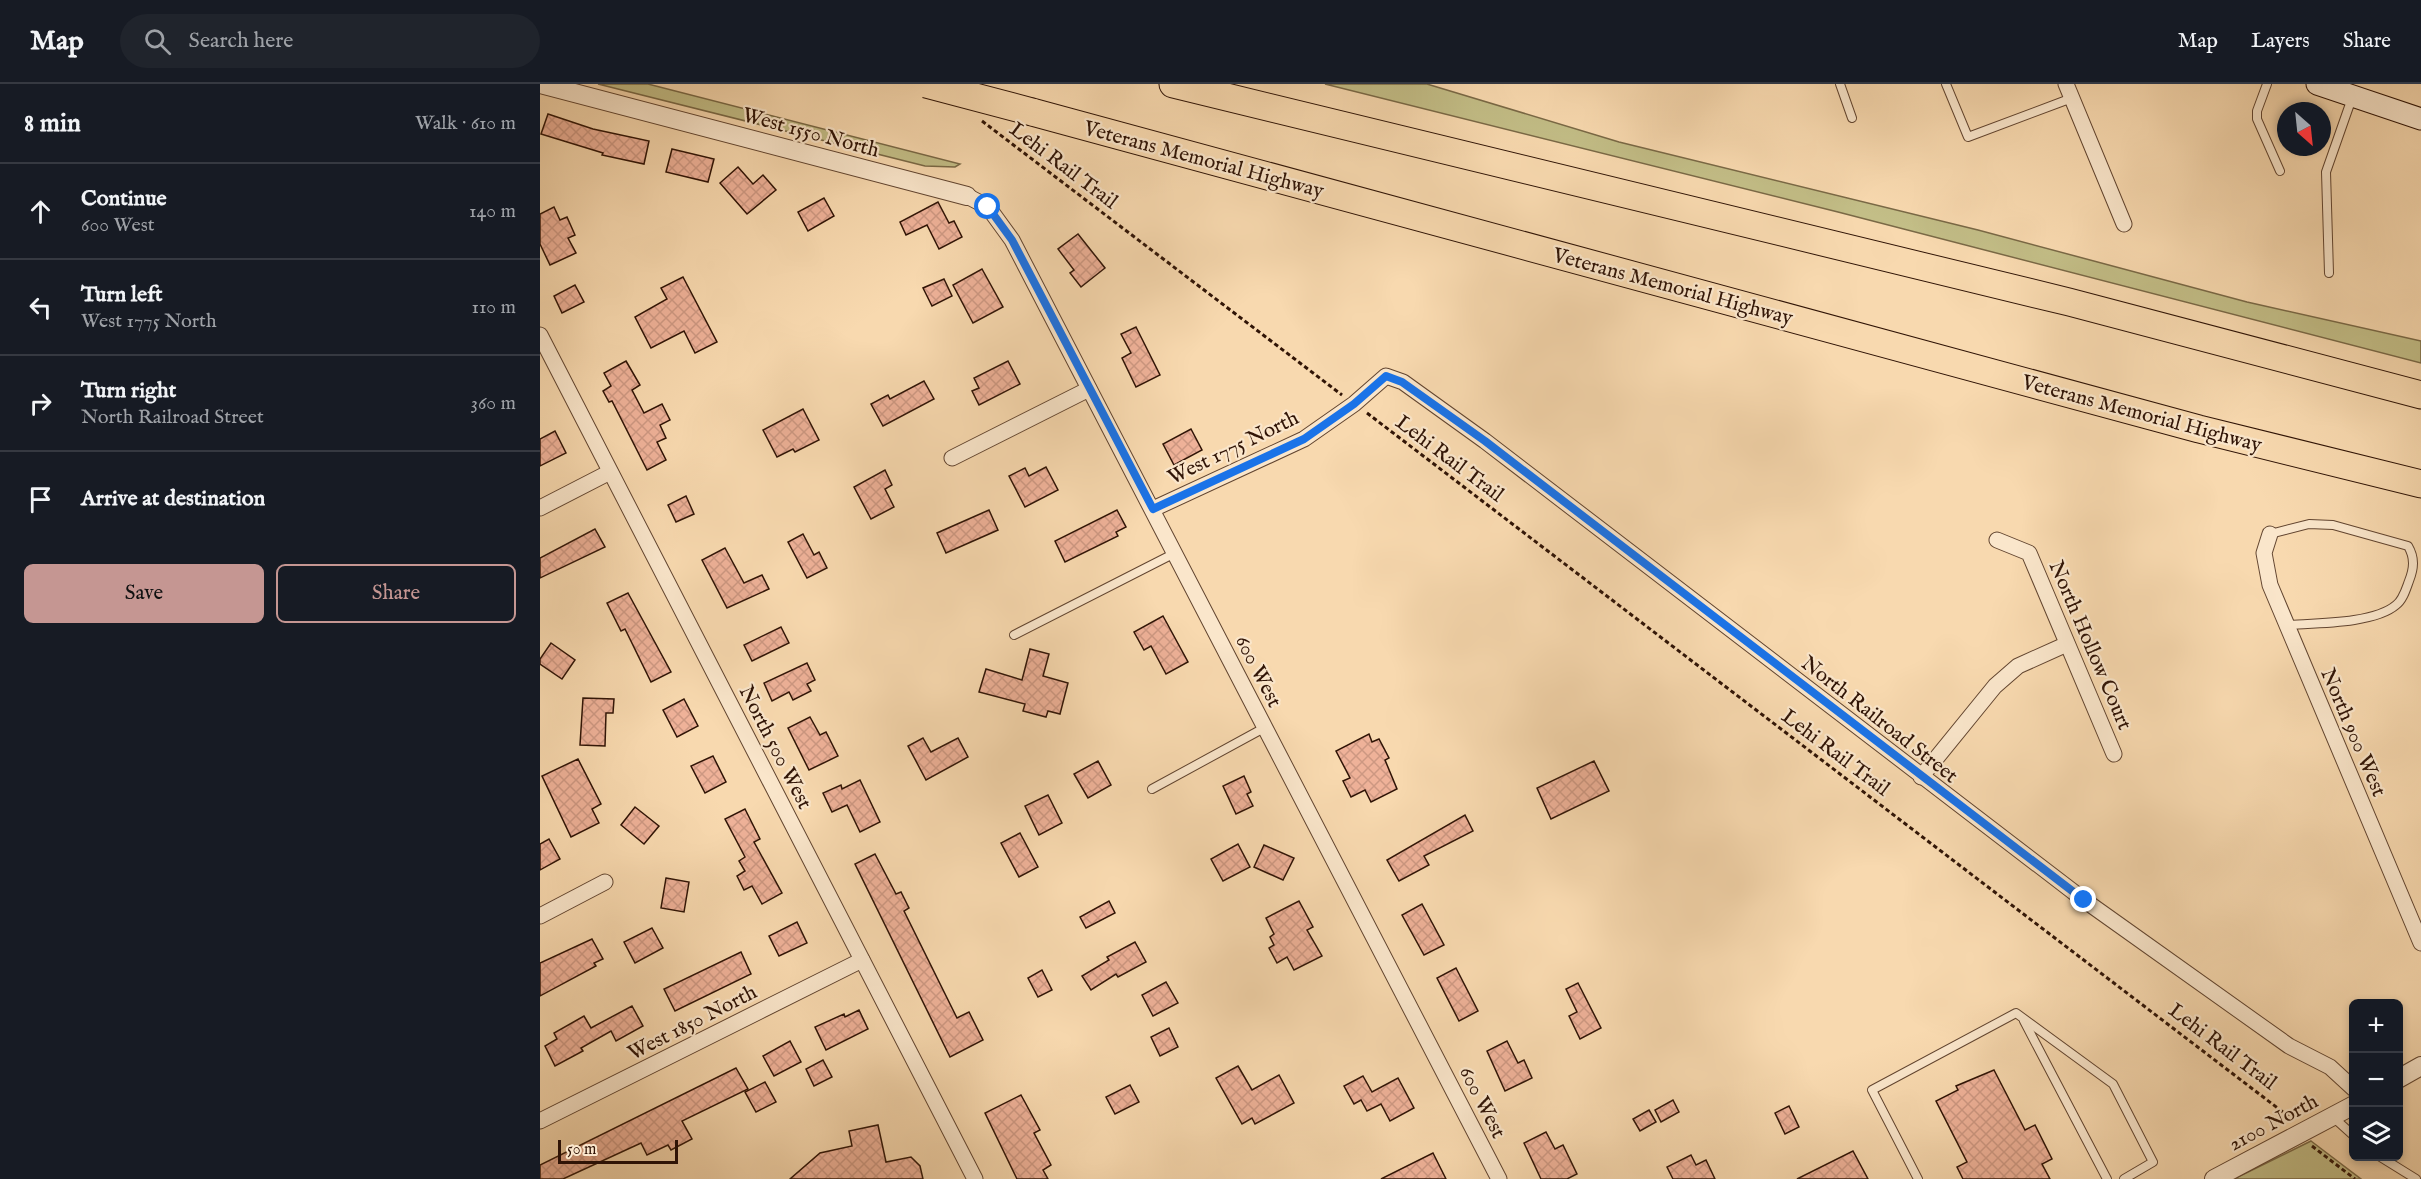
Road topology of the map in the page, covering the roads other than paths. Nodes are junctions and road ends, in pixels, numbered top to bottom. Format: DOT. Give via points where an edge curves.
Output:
graph roads {
  1 [pos="540,84"];
  2 [pos="926,84"];
  3 [pos="1173,84"];
  4 [pos="1840,84"];
  5 [pos="1946,84"];
  6 [pos="2267,84"];
  7 [pos="2317,84"];
  8 [pos="2069,91"];
  9 [pos="2353,96"];
  10 [pos="1852,118"];
  11 [pos="2421,119"];
  12 [pos="2280,171"];
  13 [pos="967,196"];
  14 [pos="2124,224"];
  15 [pos="2329,273"];
  16 [pos="540,335"];
  17 [pos="1386,376"];
  18 [pos="1089,389"];
  19 [pos="2421,395"];
  20 [pos="952,458"];
  21 [pos="610,472"];
  22 [pos="2421,484"];
  23 [pos="540,508"];
  24 [pos="1153,509"];
  25 [pos="2270,534"];
  26 [pos="1997,540"];
  27 [pos="1176,552"];
  28 [pos="2287,626"];
  29 [pos="1014,634"];
  30 [pos="2067,644"];
  31 [pos="1264,728"];
  32 [pos="2114,754"];
  33 [pos="1921,777"];
  34 [pos="1152,789"];
  35 [pos="605,882"];
  36 [pos="540,916"];
  37 [pos="2421,944"];
  38 [pos="862,960"];
  39 [pos="2022,1018"];
  40 [pos="2421,1066"];
  41 [pos="2403,1076"];
  42 [pos="2349,1084"];
  43 [pos="2350,1107"];
  44 [pos="2332,1116"];
  45 [pos="540,1121"];
  46 [pos="2349,1131"];
  47 [pos="2387,1161"];
  48 [pos="975,1179"];
  49 [pos="1499,1179"];
  50 [pos="1918,1179"];
  51 [pos="2107,1179"];
  52 [pos="2123,1179"];
  53 [pos="2214,1179"];
  54 [pos="2416,1179"];
  1 -- 13 [label="street, West 1550 North"];
  2 -- 22 [label="highway, Veterans Memorial Highway, bridge" via="2188,426"];
  3 -- 19 [label="highway" via="2069,302"];
  4 -- 10 [label="lane"];
  5 -- 8 [label="lane" via="1968,137"];
  6 -- 12 [label="lane" via="2257,119"];
  7 -- 9 [label="main road"];
  8 -- 14 [label="street"];
  9 -- 11 [label="main road"];
  9 -- 15 [label="lane" via="2326,172"];
  13 -- 18 [label="street, 600 West" via="988,207 1012,240"];
  16 -- 21 [label="street, North 500 West"];
  17 -- 24 [label="street, West 1775 North" via="1304,439"];
  17 -- 33 [label="street, North Railroad Street" via="1402,382 1485,441"];
  18 -- 20 [label="street"];
  18 -- 24 [label="street, 600 West"];
  21 -- 23 [label="street"];
  21 -- 38 [label="street, North 500 West"];
  24 -- 27 [label="street, 600 West"];
  25 -- 28 [label="street, North 900 West" via="2264,553 2270,585"];
  25 -- 28 [label="lane" via="2309,524 2333,525 2408,546 2414,556 2412,573 2396,605 2380,614"];
  26 -- 30 [label="street, North Hollow Court" via="2028,553"];
  27 -- 29 [label="lane"];
  27 -- 31 [label="street, 600 West"];
  28 -- 37 [label="street, North 900 West"];
  30 -- 32 [label="street, North Hollow Court"];
  30 -- 33 [label="street" via="2018,666 1995,686"];
  31 -- 34 [label="lane"];
  31 -- 49 [label="street, 600 West"];
  33 -- 42 [label="street, North Railroad Street" via="2100,912 2289,1046 2330,1067"];
  35 -- 36 [label="street"];
  38 -- 45 [label="street, West 1850 North"];
  38 -- 48 [label="street, North 500 West"];
  39 -- 50 [label="lane" via="2016,1013 1872,1090"];
  39 -- 51 [label="lane"];
  39 -- 52 [label="lane" via="2113,1084 2153,1162"];
  40 -- 41 [label="street"];
  43 -- 44 [label="street, 2100 North"];
  44 -- 46 [label="lane"];
  44 -- 53 [label="street, 2100 North"];
  47 -- 54 [label="lane"];
}
